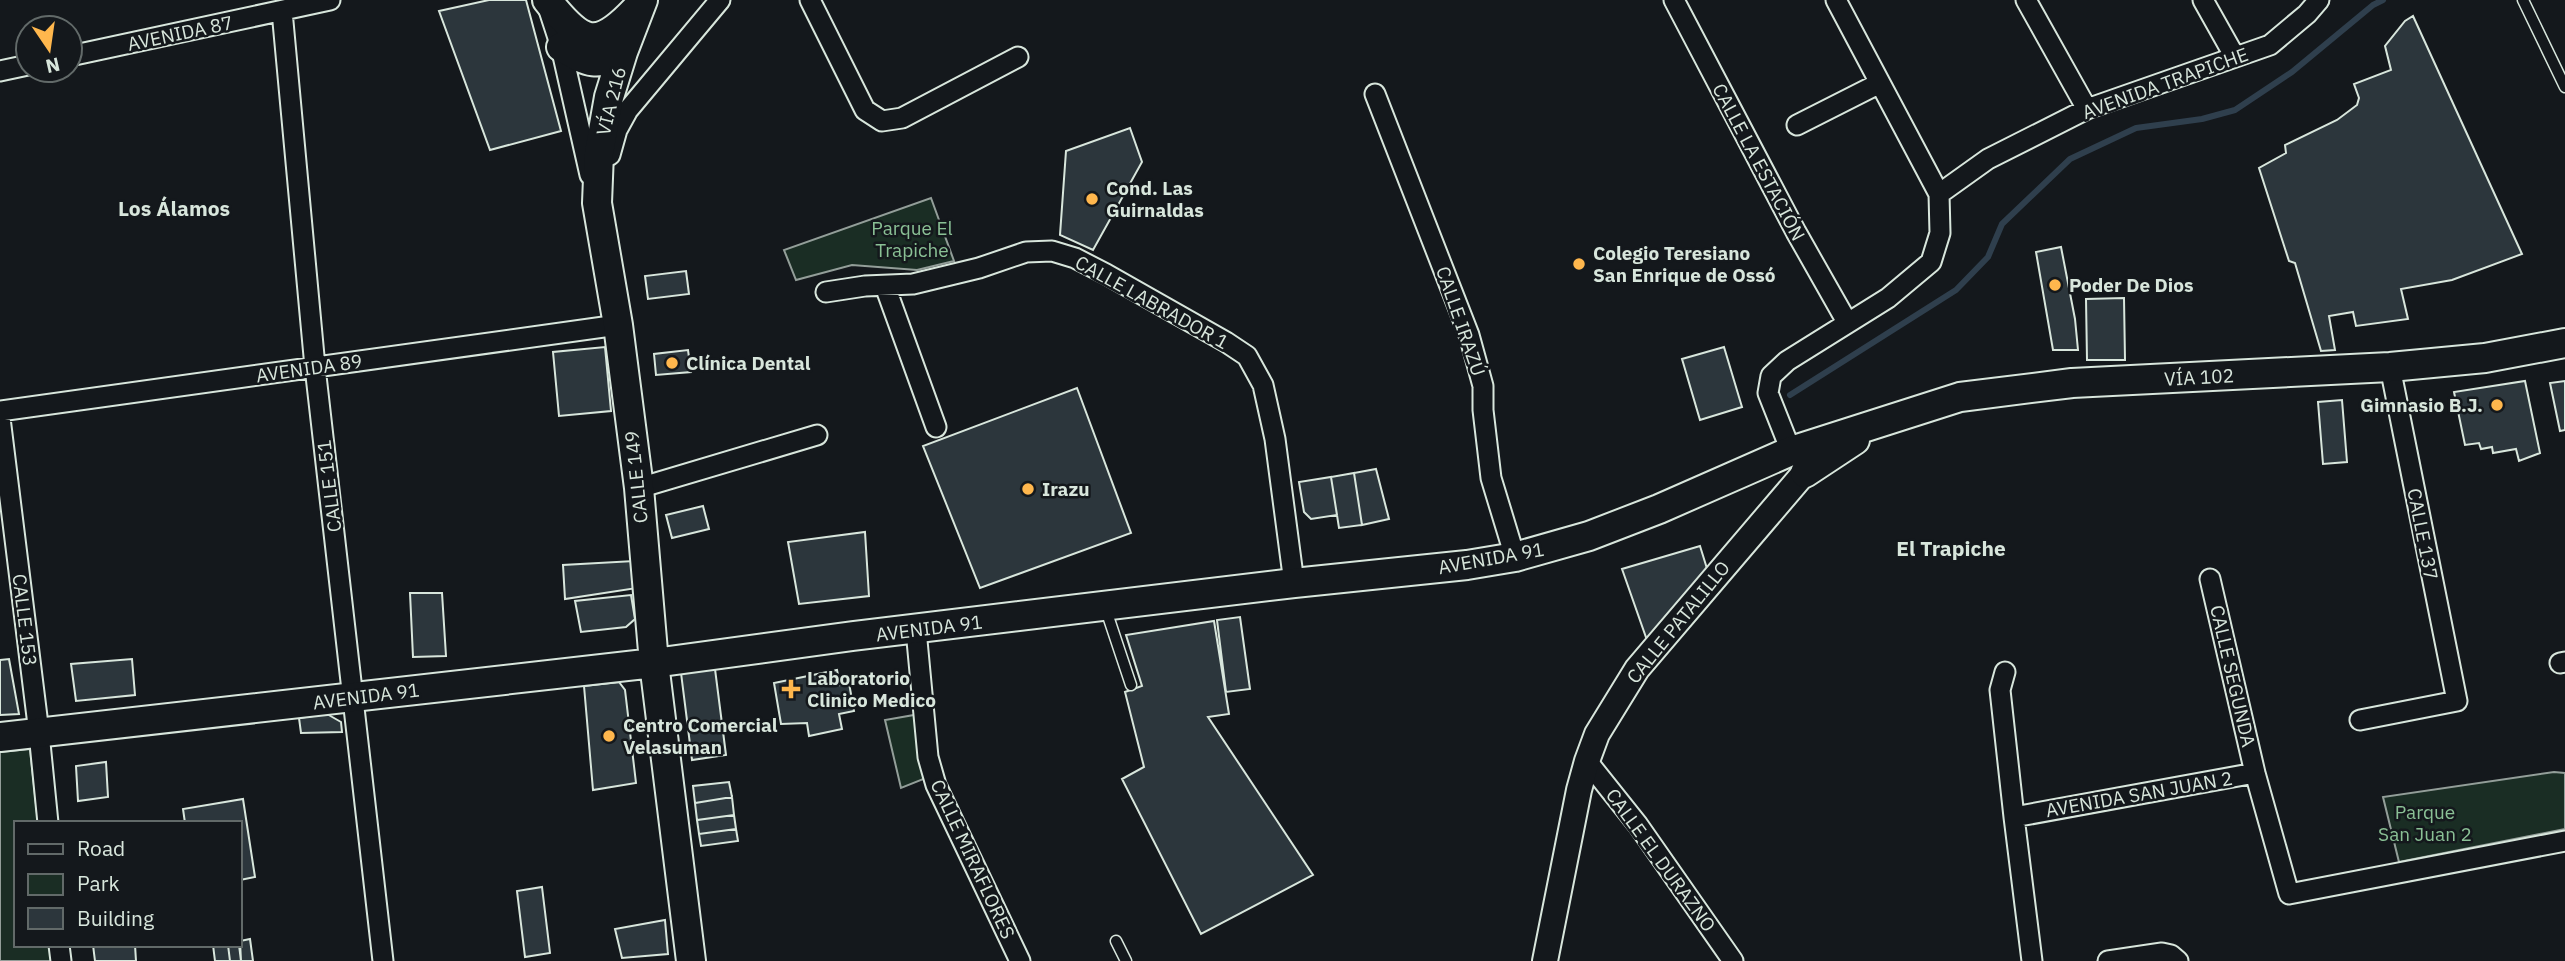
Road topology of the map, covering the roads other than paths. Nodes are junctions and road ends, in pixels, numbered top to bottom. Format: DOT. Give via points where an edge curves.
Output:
graph roads {
  1 [pos="330,0"];
  2 [pos="547,0"];
  3 [pos="720,0"];
  4 [pos="810,0"];
  5 [pos="1674,0"];
  6 [pos="1836,0"];
  7 [pos="2026,0"];
  8 [pos="2203,0"];
  9 [pos="2319,0"];
  10 [pos="2523,0"];
  11 [pos="643,1"];
  12 [pos="282,11"];
  13 [pos="561,47"];
  14 [pos="623,52"];
  15 [pos="84,53"];
  16 [pos="1018,57"];
  17 [pos="2235,57"];
  18 [pos="1880,83"];
  19 [pos="2565,87"];
  20 [pos="1375,94"];
  21 [pos="2087,108"];
  22 [pos="1797,125"];
  23 [pos="1939,194"];
  24 [pos="597,203"];
  25 [pos="885,286"];
  26 [pos="826,292"];
  27 [pos="1847,322"];
  28 [pos="618,325"];
  29 [pos="2565,343"];
  30 [pos="316,367"];
  31 [pos="2390,368"];
  32 [pos="0,411"];
  33 [pos="1907,414"];
  34 [pos="0,418"];
  35 [pos="936,426"];
  36 [pos="1837,434"];
  37 [pos="817,435"];
  38 [pos="1798,462"];
  39 [pos="639,488"];
  40 [pos="1515,557"];
  41 [pos="2210,579"];
  42 [pos="1294,583"];
  43 [pos="1105,606"];
  44 [pos="916,630"];
  45 [pos="654,663"];
  46 [pos="2005,672"];
  47 [pos="1131,685"];
  48 [pos="354,698"];
  49 [pos="2360,720"];
  50 [pos="39,733"];
  51 [pos="0,737"];
  52 [pos="1587,761"];
  53 [pos="2255,773"];
  54 [pos="2014,817"];
  55 [pos="48,821"];
  56 [pos="2565,841"];
  57 [pos="1116,941"];
  58 [pos="383,961"];
  59 [pos="691,961"];
  60 [pos="1020,961"];
  61 [pos="1126,961"];
  62 [pos="1545,961"];
  63 [pos="1732,961"];
  64 [pos="2032,961"];
  65 [pos="2108,961"];
  66 [pos="2178,961"];
  1 -- 12 [label="street, AVENIDA 87"];
  2 -- 11 [label="main road" via="582,35 599,38 617,30"];
  2 -- 13 [label="street, CALLE 149"];
  3 -- 24 [label="street" via="628,110 617,131"];
  4 -- 16 [label="street" via="865,110 882,121 902,118"];
  5 -- 27 [label="street, CALLE LA ESTACIÓN"];
  6 -- 18 [label="street"];
  7 -- 21 [label="street"];
  8 -- 17 [label="street"];
  9 -- 17 [label="street, AVENIDA TRAPICHE" via="2270,45"];
  10 -- 19 [label="lane"];
  11 -- 14 [label="main road, VÍA 216"];
  12 -- 15 [label="street, AVENIDA 87"];
  12 -- 30 [label="street, CALLE 151"];
  13 -- 14 [label="main road" via="587,62 611,59"];
  13 -- 24 [label="street, CALLE 149"];
  14 -- 24 [label="main road, VÍA 216" via="602,130"];
  17 -- 21 [label="street, AVENIDA TRAPICHE"];
  18 -- 22 [label="street"];
  18 -- 23 [label="street"];
  20 -- 40 [label="street, CALLE IRAZÚ" via="1469,335 1483,386 1490,478"];
  21 -- 23 [label="street, AVENIDA TRAPICHE" via="1988,159"];
  23 -- 27 [label="street" via="1940,233 1931,262 1888,298"];
  24 -- 28 [label="main road, CALLE 149"];
  25 -- 26 [label="street, CALLE LABRADOR 1"];
  25 -- 35 [label="street"];
  25 -- 42 [label="street, CALLE LABRADOR 1" via="913,284 1026,252 1052,251 1106,274 1247,356 1263,384 1275,439"];
  27 -- 38 [label="street" via="1771,376 1768,393"];
  28 -- 30 [label="street, AVENIDA 89"];
  28 -- 39 [label="main road, CALLE 149"];
  29 -- 31 [label="main road, VÍA 102" via="2485,358"];
  30 -- 32 [label="street, AVENIDA 89"];
  30 -- 48 [label="street, CALLE 151"];
  31 -- 33 [label="main road, VÍA 102" via="2072,383 1960,397"];
  31 -- 49 [label="street, CALLE 137" via="2457,701"];
  33 -- 36 [label="main road, VÍA 102"];
  33 -- 38 [label="main road"];
  34 -- 50 [label="street, CALLE 153"];
  36 -- 38 [label="main road, AVENIDA 91"];
  37 -- 39 [label="street"];
  38 -- 40 [label="main road, AVENIDA 91"];
  38 -- 52 [label="street, CALLE PATALILLO" via="1757,525 1637,669 1597,734"];
  39 -- 45 [label="main road, CALLE 149"];
  40 -- 42 [label="main road, AVENIDA 91"];
  41 -- 53 [label="street, CALLE SEGUNDA"];
  42 -- 43 [label="main road, AVENIDA 91"];
  43 -- 44 [label="main road, AVENIDA 91"];
  43 -- 47 [label="lane"];
  44 -- 45 [label="main road, AVENIDA 91"];
  44 -- 60 [label="street, CALLE MIRAFLORES" via="928,757 936,785"];
  45 -- 48 [label="main road, AVENIDA 91"];
  45 -- 59 [label="main road, CALLE 149"];
  46 -- 54 [label="street" via="2000,690"];
  48 -- 50 [label="main road, AVENIDA 91"];
  48 -- 58 [label="street, CALLE 151"];
  50 -- 51 [label="main road, AVENIDA 91"];
  50 -- 55 [label="street, CALLE 153"];
  52 -- 62 [label="street, CALLE PATALILLO"];
  52 -- 63 [label="street, CALLE EL DURAZNO" via="1646,836"];
  53 -- 54 [label="street, AVENIDA SAN JUAN 2"];
  53 -- 56 [label="street, AVENIDA SAN JUAN 2" via="2289,894"];
  54 -- 64 [label="street"];
  57 -- 61 [label="lane"];
  65 -- 66 [label="street" via="2162,953"];
}
